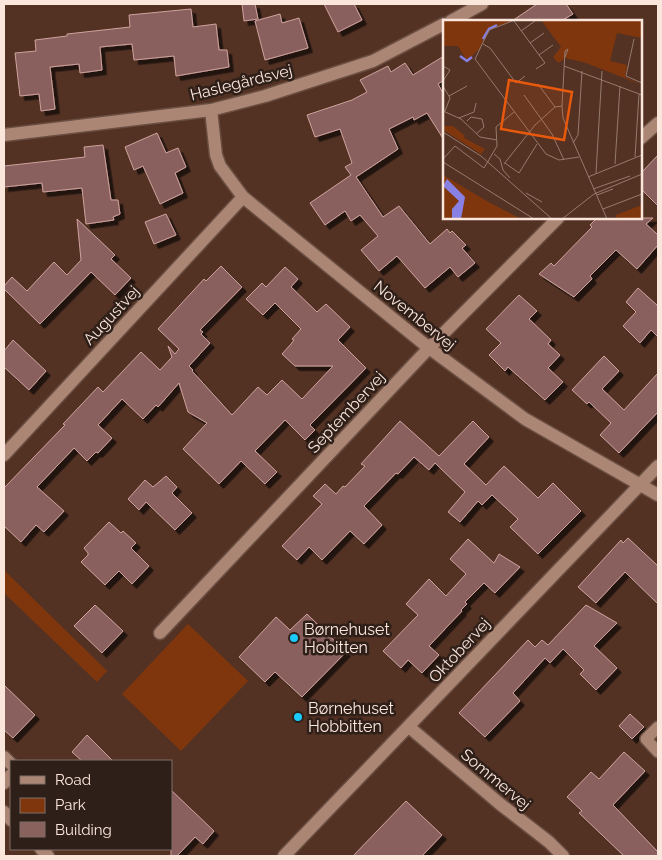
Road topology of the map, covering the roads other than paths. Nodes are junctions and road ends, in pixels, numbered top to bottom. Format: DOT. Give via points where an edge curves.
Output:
graph roads {
  1 [pos="482,4"];
  2 [pos="453,20"];
  3 [pos="443,25"];
  4 [pos="211,110"];
  5 [pos="658,123"];
  6 [pos="4,135"];
  7 [pos="642,137"];
  8 [pos="243,197"];
  9 [pos="557,219"];
  10 [pos="428,348"];
  11 [pos="4,455"];
  12 [pos="658,466"];
  13 [pos="640,485"];
  14 [pos="658,495"];
  15 [pos="160,632"];
  16 [pos="658,726"];
  17 [pos="410,727"];
  18 [pos="658,752"];
  19 [pos="284,856"];
  20 [pos="563,856"];
  1 -- 2 [label="street"];
  3 -- 4 [label="street, Haslegårdsvej" via="373,61"];
  4 -- 6 [label="street, Haslegårdsvej"];
  4 -- 8 [label="street, Novembervej" via="220,166"];
  5 -- 7 [label="street"];
  8 -- 10 [label="street, Novembervej"];
  8 -- 11 [label="street, Augustvej"];
  9 -- 10 [label="street, Septembervej"];
  10 -- 13 [label="street, Novembervej" via="525,419"];
  10 -- 15 [label="street, Septembervej"];
  12 -- 13 [label="street, Oktobervej"];
  13 -- 14 [label="street, Novembervej"];
  13 -- 17 [label="street, Oktobervej"];
  16 -- 18 [label="lane" via="646,739"];
  17 -- 19 [label="street, Oktobervej"];
  17 -- 20 [label="street, Sommervej"];
}
